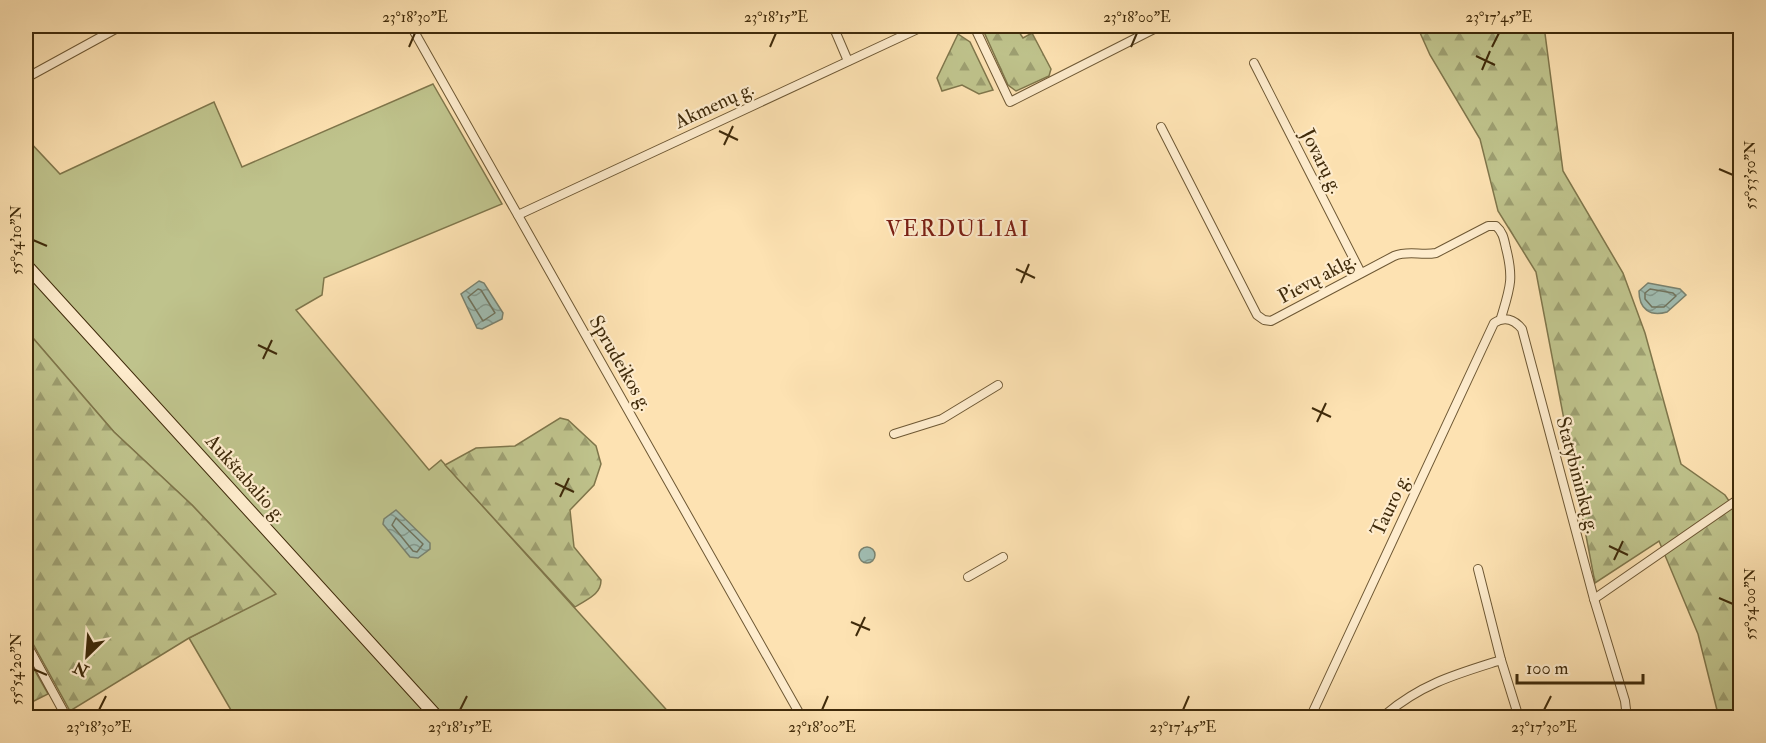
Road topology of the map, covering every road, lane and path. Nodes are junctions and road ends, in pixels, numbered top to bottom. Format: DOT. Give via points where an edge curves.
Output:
graph roads {
  1 [pos="121,26"];
  2 [pos="411,26"];
  3 [pos="833,26"];
  4 [pos="924,26"];
  5 [pos="974,26"];
  6 [pos="1160,26"];
  7 [pos="848,61"];
  8 [pos="1254,63"];
  9 [pos="26,78"];
  10 [pos="1161,127"];
  11 [pos="518,215"];
  12 [pos="26,265"];
  13 [pos="1361,273"];
  14 [pos="1505,319"];
  15 [pos="998,385"];
  16 [pos="894,434"];
  17 [pos="1740,498"];
  18 [pos="1003,557"];
  19 [pos="1478,569"];
  20 [pos="968,577"];
  21 [pos="1594,599"];
  22 [pos="26,643"];
  23 [pos="1501,660"];
  24 [pos="1386,714"];
  25 [pos="1628,716"];
  26 [pos="67,717"];
  27 [pos="438,717"];
  28 [pos="802,717"];
  29 [pos="1310,717"];
  30 [pos="1519,717"];
  1 -- 9 [label="street"];
  2 -- 11 [label="street, Sprudeikos g."];
  3 -- 7 [label="street"];
  4 -- 7 [label="street, Akmenų g."];
  5 -- 6 [label="street" via="1010,102"];
  7 -- 11 [label="street, Akmenų g."];
  8 -- 13 [label="street, Jovarų g."];
  10 -- 13 [label="street, Pievų aklg." via="1257,315 1271,321"];
  11 -- 28 [label="street, Sprudeikos g."];
  12 -- 27 [label="main road, Aukštabalio g."];
  13 -- 14 [label="street, Pievų aklg." via="1405,252 1436,253 1488,226 1497,226 1502,231 1512,270"];
  14 -- 21 [label="street, Statybininkų g." via="1522,329"];
  14 -- 29 [label="street, Tauro g." via="1494,323"];
  15 -- 16 [label="street" via="942,419"];
  17 -- 21 [label="street"];
  18 -- 20 [label="street"];
  19 -- 23 [label="street"];
  21 -- 25 [label="street, Statybininkų g."];
  22 -- 26 [label="street"];
  23 -- 24 [label="street" via="1433,682"];
  23 -- 30 [label="street"];
}
